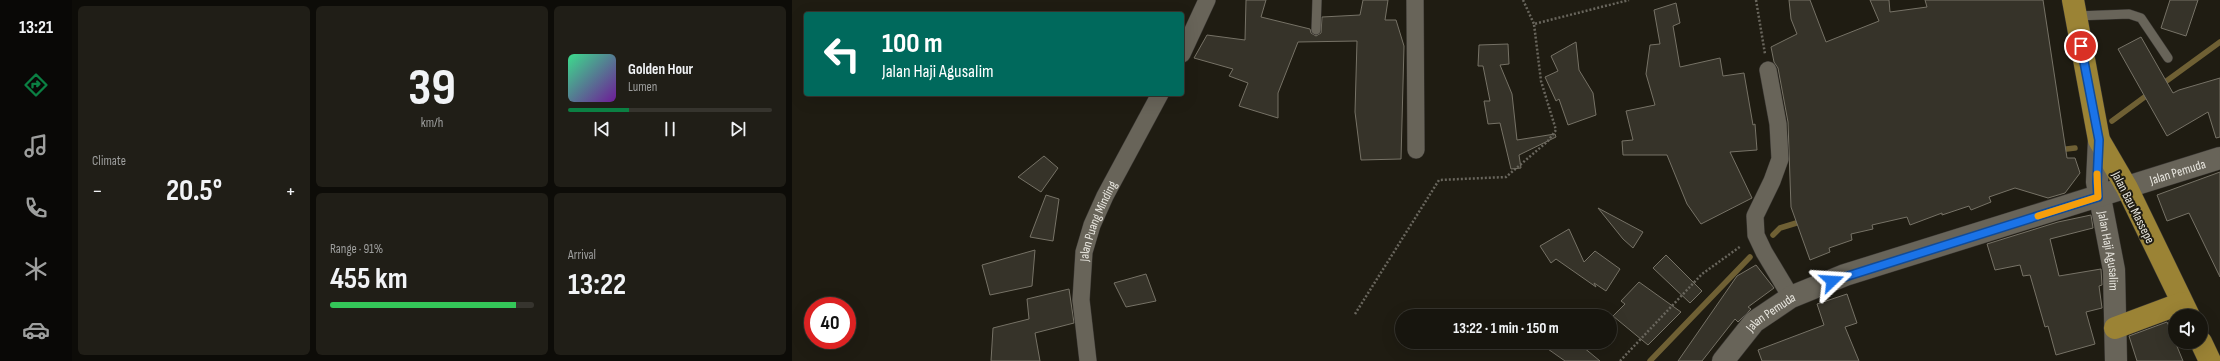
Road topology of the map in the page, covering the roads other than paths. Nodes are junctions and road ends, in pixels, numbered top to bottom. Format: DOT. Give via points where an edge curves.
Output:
graph roads {
  1 [pos="1207,0"];
  2 [pos="1317,0"];
  3 [pos="1415,0"];
  4 [pos="2074,8"];
  5 [pos="1316,30"];
  6 [pos="1184,50"];
  7 [pos="2168,58"];
  8 [pos="1768,70"];
  9 [pos="1159,96"];
  10 [pos="2099,140"];
  11 [pos="1416,150"];
  12 [pos="2220,158"];
  13 [pos="2127,188"];
  14 [pos="2098,197"];
  15 [pos="1792,297"];
  16 [pos="2185,309"];
  17 [pos="2168,314"];
  18 [pos="2115,328"];
  19 [pos="2204,349"];
  20 [pos="1088,361"];
  21 [pos="1723,361"];
  22 [pos="2116,361"];
  23 [pos="2210,361"];
  1 -- 6 [label="street"];
  2 -- 5 [label="lane"];
  3 -- 11 [label="street"];
  4 -- 7 [label="lane" via="2129,14 2141,18"];
  4 -- 10 [label="highway, Jalan Bau Massepe"];
  8 -- 15 [label="street" via="1778,124 1780,159 1755,216 1756,235"];
  9 -- 20 [label="street, Jalan Puang Minding" via="1105,196 1084,252 1081,300"];
  10 -- 13 [label="highway, Jalan Bau Massepe"];
  10 -- 14 [label="street, Jalan Haji Agusalim"];
  12 -- 13 [label="street, Jalan Pemuda"];
  13 -- 14 [label="street, Jalan Pemuda"];
  13 -- 16 [label="highway, Jalan Bau Massepe"];
  14 -- 15 [label="street, Jalan Pemuda" via="1845,275"];
  14 -- 18 [label="street, Jalan Haji Agusalim" via="2113,263"];
  15 -- 21 [label="street, Jalan Pemuda" via="1754,322"];
  17 -- 18 [label="highway"];
  18 -- 22 [label="street, Jalan Haji Agusalim"];
  19 -- 23 [label="highway"];
}
